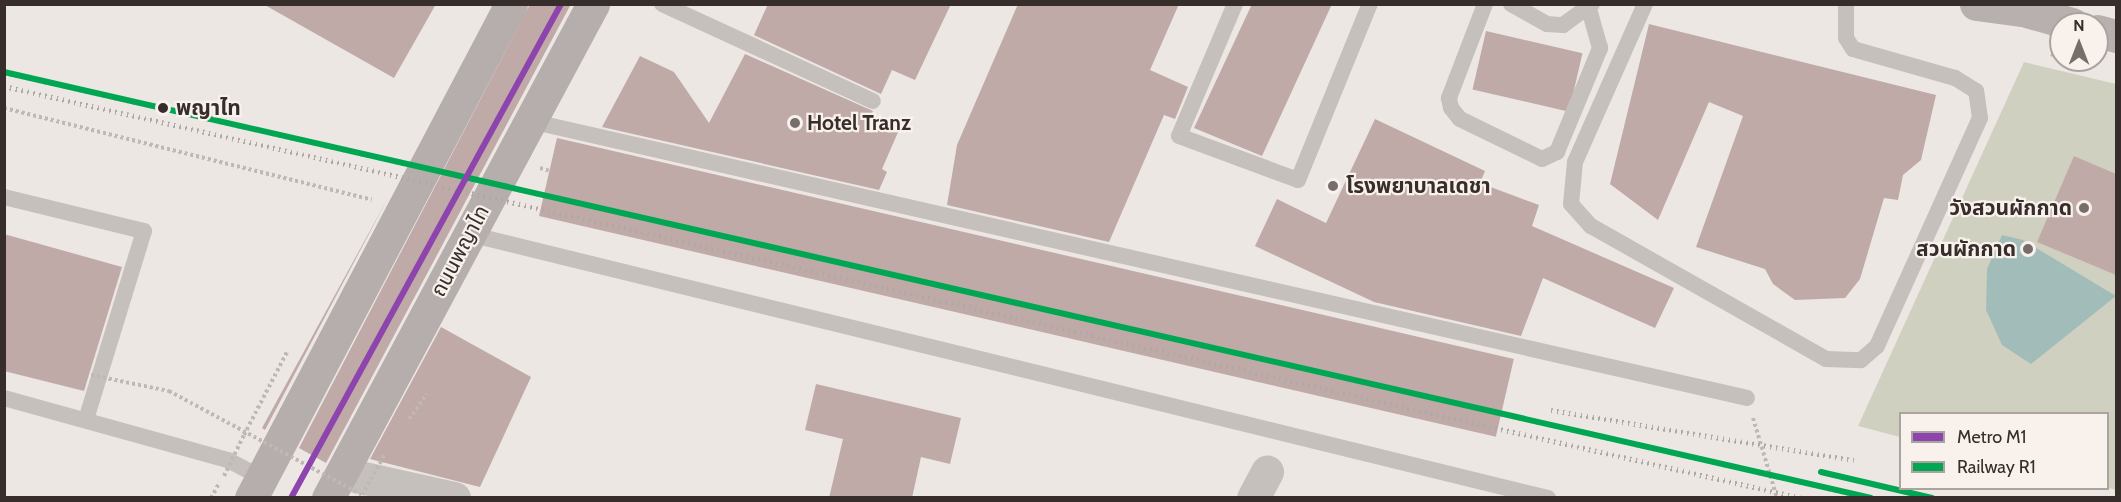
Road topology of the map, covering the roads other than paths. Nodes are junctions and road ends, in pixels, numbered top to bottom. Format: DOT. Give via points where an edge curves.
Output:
graph roads {
  1 [pos="512,4"];
  2 [pos="593,4"];
  3 [pos="662,4"];
  4 [pos="1235,4"];
  5 [pos="1370,4"];
  6 [pos="1485,4"];
  7 [pos="1512,4"];
  8 [pos="1645,4"];
  9 [pos="1846,4"];
  10 [pos="1976,4"];
  11 [pos="1591,7"];
  12 [pos="2011,7"];
  13 [pos="2049,18"];
  14 [pos="873,101"];
  15 [pos="530,121"];
  16 [pos="4,197"];
  17 [pos="469,234"];
  18 [pos="4,398"];
  19 [pos="1747,398"];
  20 [pos="86,420"];
  21 [pos="335,485"];
  22 [pos="257,488"];
  23 [pos="454,498"];
  24 [pos="1548,498"];
  1 -- 22 [label="main road"];
  2 -- 15 [label="main road, ถนนพญาไท"];
  3 -- 14 [label="lane"];
  4 -- 5 [label="lane" via="1179,136 1298,180"];
  6 -- 11 [label="lane" via="1449,98 1451,108 1460,119 1542,159 1557,152 1600,48"];
  7 -- 11 [label="lane" via="1547,24 1563,25"];
  8 -- 9 [label="lane" via="1575,162 1571,204 1591,226 1826,358 1861,360 1877,346 1980,118 1976,91 1955,78 1853,49 1846,38"];
  10 -- 12 [label="main road"];
  12 -- 13 [label="main road"];
  15 -- 17 [label="main road, ถนนพญาไท"];
  15 -- 19 [label="lane"];
  16 -- 20 [label="lane" via="144,231"];
  17 -- 21 [label="main road, ถนนพญาไท"];
  17 -- 24 [label="lane"];
  18 -- 20 [label="lane"];
  20 -- 22 [label="lane" via="228,460"];
  21 -- 23 [label="street"];
}
